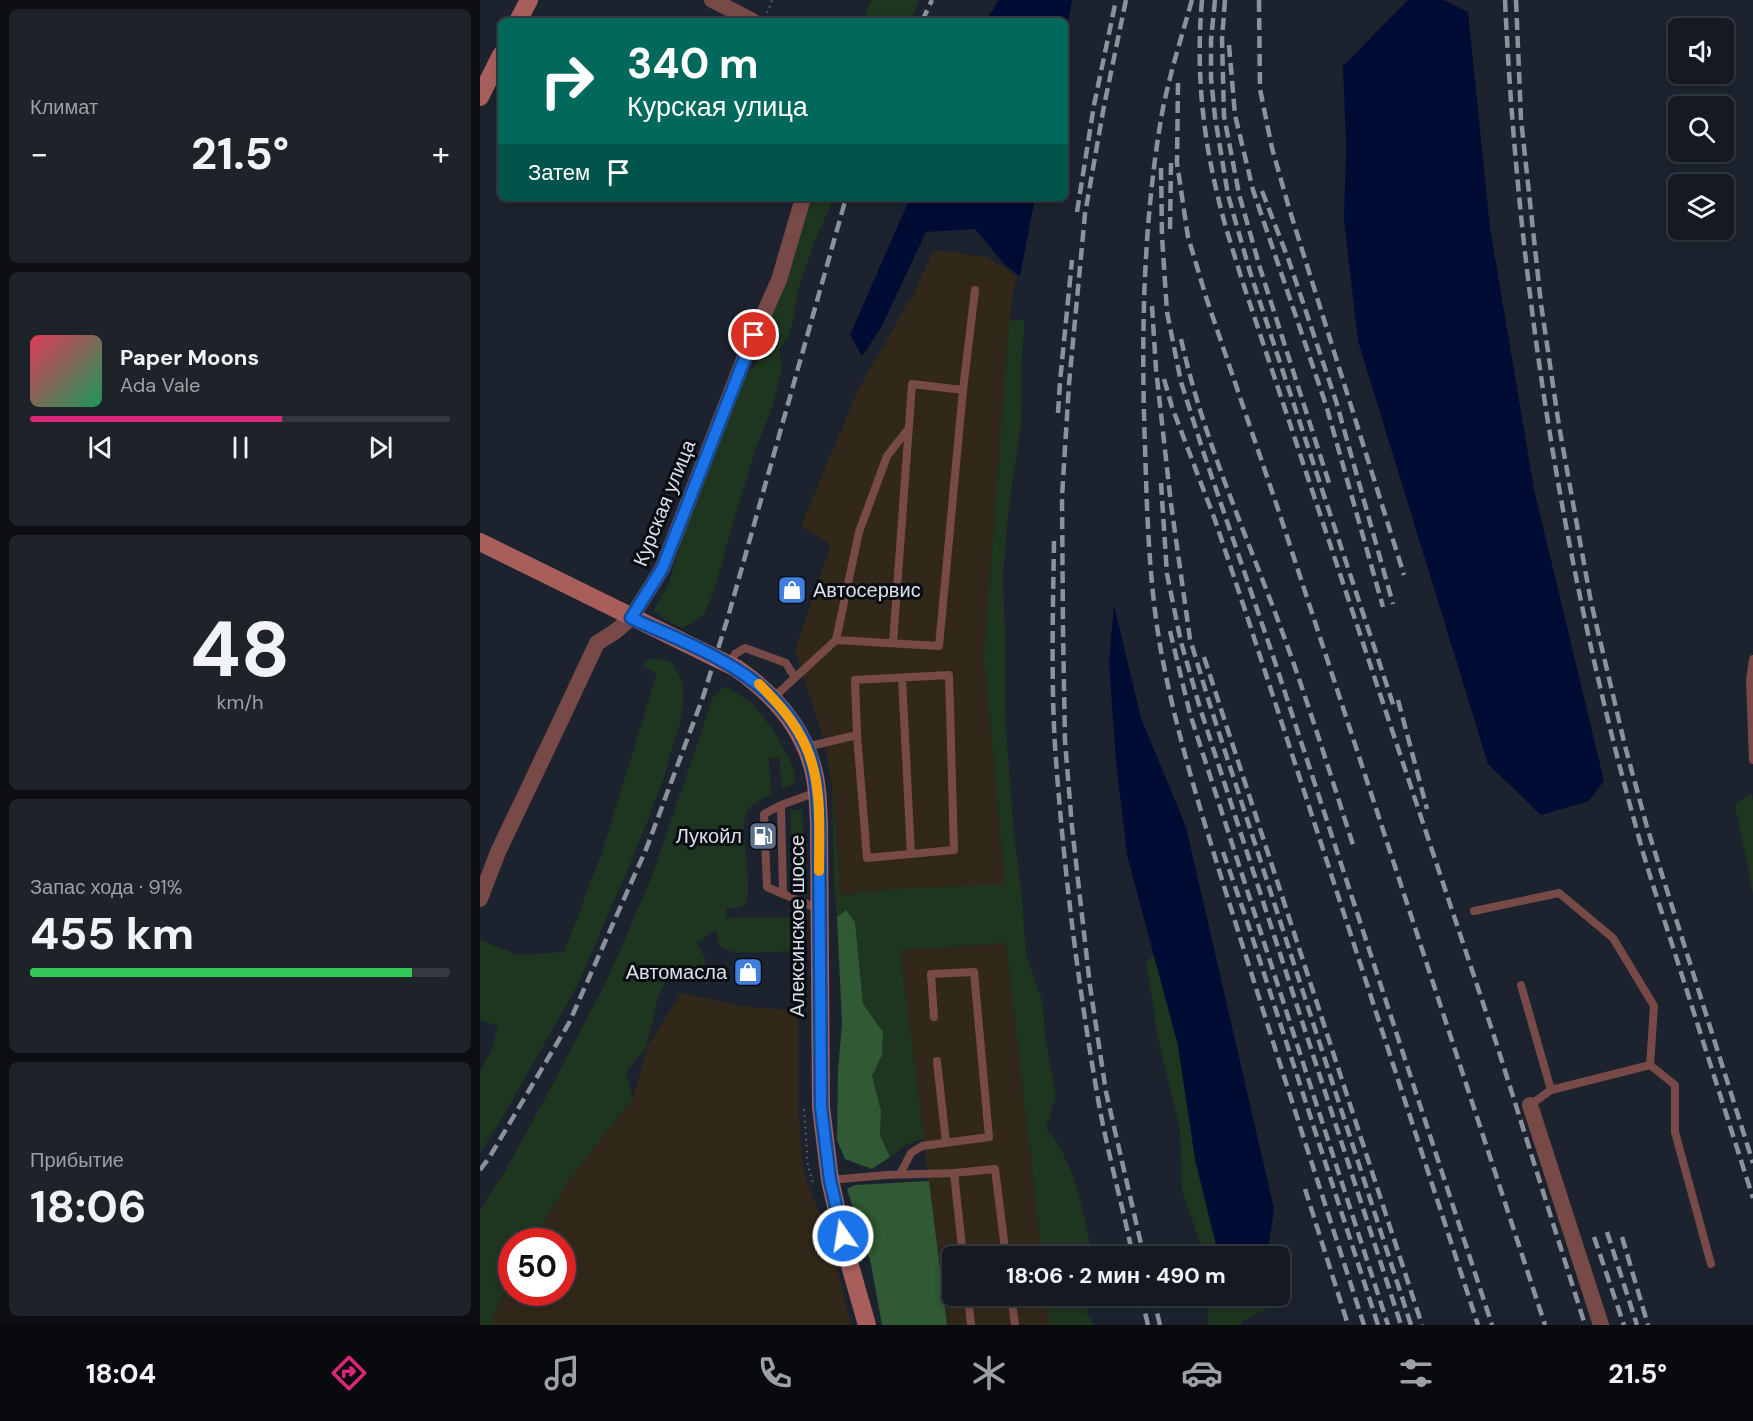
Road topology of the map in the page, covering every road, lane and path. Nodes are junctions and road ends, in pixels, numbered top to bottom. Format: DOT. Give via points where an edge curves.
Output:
graph roads {
  1 [pos="529,0"];
  2 [pos="712,0"];
  3 [pos="772,0"];
  4 [pos="520,18"];
  5 [pos="747,18"];
  6 [pos="764,18"];
  7 [pos="498,61"];
  8 [pos="480,97"];
  9 [pos="801,201"];
  10 [pos="975,290"];
  11 [pos="963,390"];
  12 [pos="909,428"];
  13 [pos="480,542"];
  14 [pos="631,618"];
  15 [pos="836,640"];
  16 [pos="893,643"];
  17 [pos="1753,659"];
  18 [pos="730,664"];
  19 [pos="795,678"];
  20 [pos="902,678"];
  21 [pos="773,698"];
  22 [pos="857,735"];
  23 [pos="806,747"];
  24 [pos="1753,760"];
  25 [pos="817,792"];
  26 [pos="781,805"];
  27 [pos="911,854"];
  28 [pos="783,894"];
  29 [pos="480,898"];
  30 [pos="819,909"];
  31 [pos="1474,911"];
  32 [pos="1521,985"];
  33 [pos="934,1017"];
  34 [pos="937,1061"];
  35 [pos="1650,1065"];
  36 [pos="1551,1090"];
  37 [pos="1530,1106"];
  38 [pos="946,1143"];
  39 [pos="954,1173"];
  40 [pos="900,1174"];
  41 [pos="830,1180"];
  42 [pos="962,1246"];
  43 [pos="1005,1246"];
  44 [pos="1711,1264"];
  45 [pos="969,1306"];
  46 [pos="1012,1306"];
  47 [pos="867,1325"];
  48 [pos="971,1325"];
  49 [pos="1015,1325"];
  50 [pos="1601,1325"];
  1 -- 4 [label="main road"];
  2 -- 5 [label="street"];
  3 -- 6 [label="path"];
  7 -- 8 [label="main road"];
  9 -- 14 [label="street, Курская улица" via="779,280 662,569"];
  10 -- 11 [label="lane"];
  11 -- 12 [label="lane" via="912,384"];
  11 -- 16 [label="lane" via="939,646"];
  12 -- 15 [label="lane" via="887,456 859,532"];
  12 -- 16 [label="lane"];
  13 -- 14 [label="main road, Алексинское шоссе"];
  14 -- 18 [label="main road, Алексинское шоссе"];
  14 -- 29 [label="street, Курская улица" via="597,643"];
  15 -- 16 [label="lane"];
  15 -- 19 [label="lane"];
  17 -- 24 [label="lane"];
  18 -- 19 [label="lane" via="735,654 745,648 786,663"];
  18 -- 21 [label="main road, Алексинское шоссе"];
  19 -- 21 [label="lane"];
  20 -- 22 [label="lane" via="855,680"];
  20 -- 27 [label="lane"];
  20 -- 27 [label="lane" via="949,675 954,850"];
  21 -- 23 [label="main road, Алексинское шоссе"];
  22 -- 23 [label="lane"];
  22 -- 27 [label="lane" via="867,858"];
  23 -- 25 [label="main road, Алексинское шоссе"];
  25 -- 26 [label="lane"];
  25 -- 30 [label="main road, Алексинское шоссе"];
  26 -- 28 [label="lane"];
  26 -- 28 [label="lane" via="764,814 767,887"];
  28 -- 30 [label="lane"];
  30 -- 41 [label="main road, Алексинское шоссе" via="821,1107"];
  31 -- 35 [label="lane" via="1559,893 1613,938 1654,1006"];
  32 -- 36 [label="lane"];
  33 -- 38 [label="lane" via="931,974 974,972 989,1137"];
  34 -- 38 [label="lane"];
  35 -- 36 [label="lane"];
  35 -- 44 [label="lane" via="1675,1085 1675,1132"];
  36 -- 37 [label="lane"];
  37 -- 50 [label="street"];
  38 -- 40 [label="lane" via="922,1146 911,1153"];
  39 -- 40 [label="lane"];
  39 -- 42 [label="lane"];
  39 -- 43 [label="lane" via="995,1169"];
  40 -- 41 [label="lane"];
  41 -- 47 [label="main road, Алексинское шоссе"];
  45 -- 48 [label="lane"];
  46 -- 49 [label="lane"];
}
